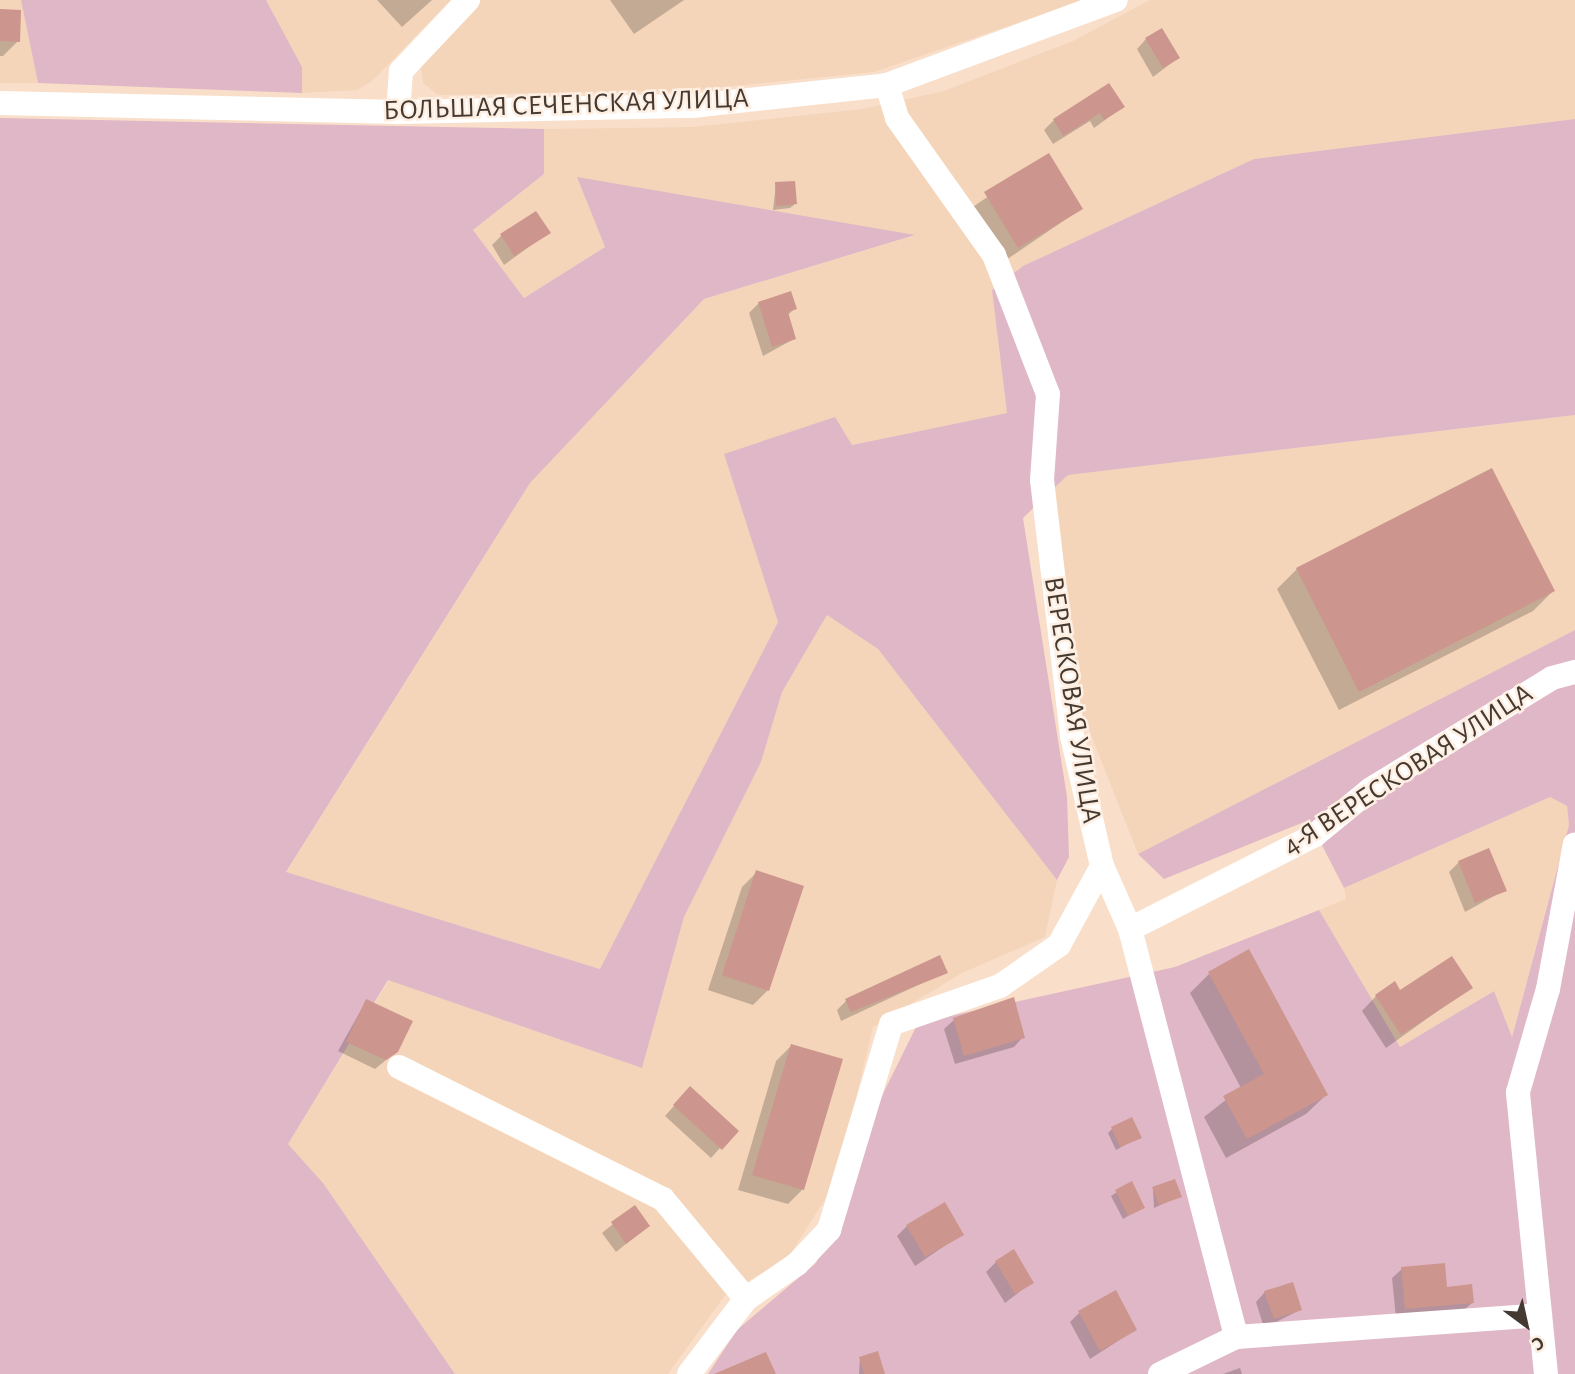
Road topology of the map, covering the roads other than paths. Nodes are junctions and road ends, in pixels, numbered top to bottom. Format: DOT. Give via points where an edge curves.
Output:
graph roads {
  1 [pos="468,0"];
  2 [pos="1116,0"];
  3 [pos="887,85"];
  4 [pos="0,103"];
  5 [pos="398,112"];
  6 [pos="1575,672"];
  7 [pos="1575,844"];
  8 [pos="1102,866"];
  9 [pos="1130,929"];
  10 [pos="398,1067"];
  11 [pos="746,1298"];
  12 [pos="1540,1315"];
  13 [pos="1236,1337"];
  14 [pos="690,1374"];
  15 [pos="1160,1374"];
  16 [pos="1546,1374"];
  1 -- 5 [label="street" via="401,71"];
  2 -- 3 [label="street, БОЛЬШАЯ СЕЧЕНСКАЯ УЛИЦА"];
  3 -- 5 [label="street, БОЛЬШАЯ СЕЧЕНСКАЯ УЛИЦА" via="691,106"];
  3 -- 8 [label="street, ВЕРЕСКОВАЯ УЛИЦА" via="897,118 994,255 1048,394 1042,480 1050,564 1072,736"];
  4 -- 5 [label="street, БОЛЬШАЯ СЕЧЕНСКАЯ УЛИЦА"];
  6 -- 9 [label="street, 4-Я ВЕРЕСКОВАЯ УЛИЦА" via="1552,678 1371,789 1315,835"];
  7 -- 12 [label="street" via="1548,989 1518,1092"];
  8 -- 9 [label="street, ВЕРЕСКОВАЯ УЛИЦА"];
  8 -- 11 [label="street" via="1059,945 1000,986 891,1024 829,1230 797,1264"];
  9 -- 13 [label="street, ВЕРЕСКОВАЯ УЛИЦА"];
  10 -- 11 [label="street" via="663,1199"];
  11 -- 14 [label="street"];
  12 -- 13 [label="street"];
  12 -- 16 [label="street"];
  13 -- 15 [label="street"];
}
